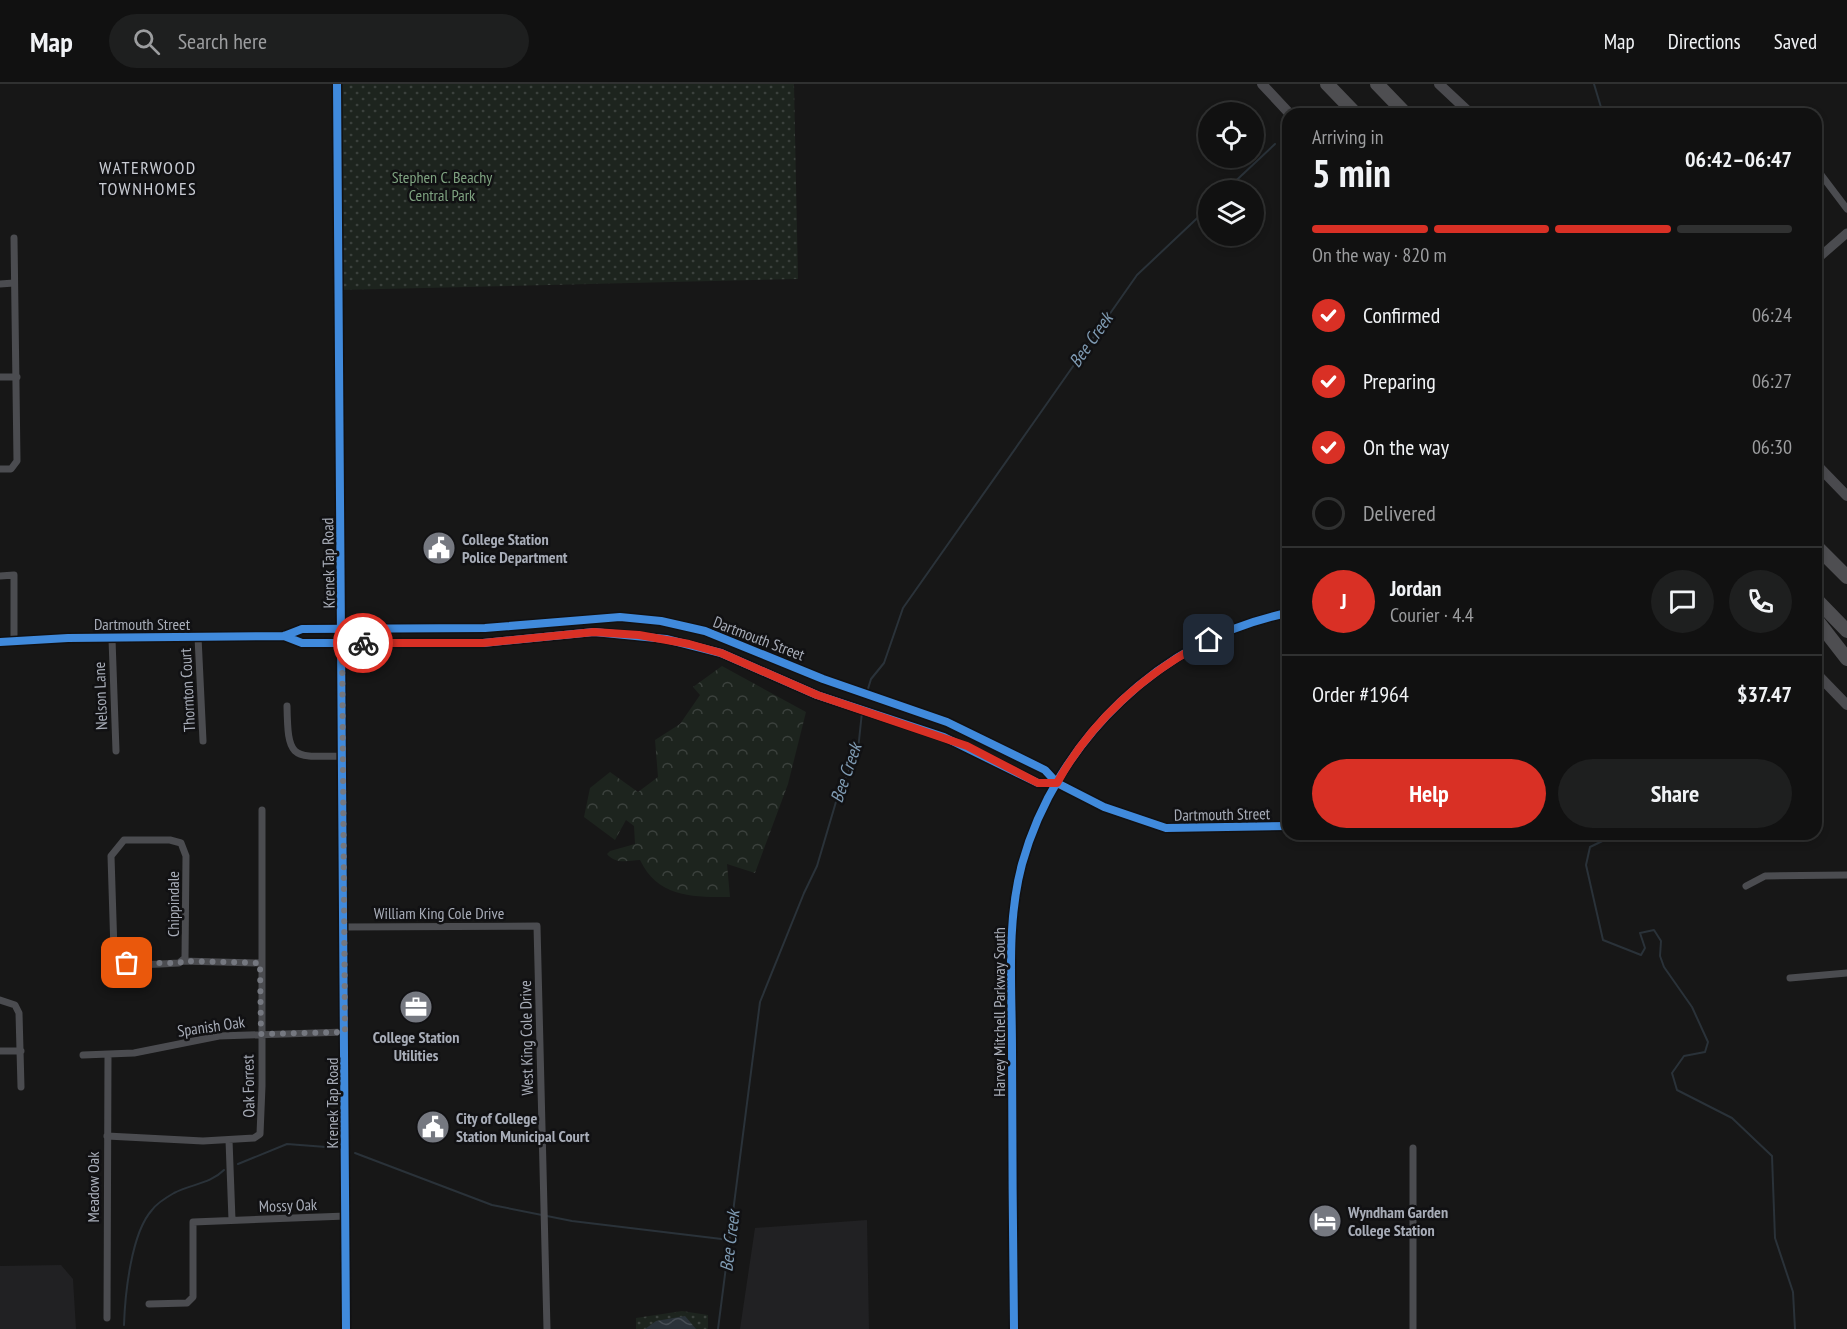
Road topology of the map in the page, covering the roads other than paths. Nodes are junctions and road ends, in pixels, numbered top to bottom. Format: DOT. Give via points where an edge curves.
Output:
graph roads {
  1 [pos="337,84"];
  2 [pos="1262,84"];
  3 [pos="1327,84"];
  4 [pos="1377,84"];
  5 [pos="1439,84"];
  6 [pos="1284,108"];
  7 [pos="1350,108"];
  8 [pos="1400,108"];
  9 [pos="1465,108"];
  10 [pos="1822,176"];
  11 [pos="1847,209"];
  12 [pos="1847,233"];
  13 [pos="14,238"];
  14 [pos="1828,248"];
  15 [pos="1822,250"];
  16 [pos="1822,254"];
  17 [pos="15,283"];
  18 [pos="0,284"];
  19 [pos="16,376"];
  20 [pos="0,377"];
  21 [pos="0,469"];
  22 [pos="1822,470"];
  23 [pos="1847,496"];
  24 [pos="1822,552"];
  25 [pos="0,576"];
  26 [pos="1847,577"];
  27 [pos="1822,605"];
  28 [pos="1282,615"];
  29 [pos="1822,627"];
  30 [pos="342,628"];
  31 [pos="1847,631"];
  32 [pos="284,636"];
  33 [pos="198,637"];
  34 [pos="112,639"];
  35 [pos="14,640"];
  36 [pos="0,642"];
  37 [pos="342,643"];
  38 [pos="1847,659"];
  39 [pos="1822,679"];
  40 [pos="1847,705"];
  41 [pos="287,706"];
  42 [pos="203,741"];
  43 [pos="116,751"];
  44 [pos="343,756"];
  45 [pos="1057,783"];
  46 [pos="262,810"];
  47 [pos="1282,826"];
  48 [pos="1847,875"];
  49 [pos="1746,886"];
  50 [pos="537,926"];
  51 [pos="342,927"];
  52 [pos="182,961"];
  53 [pos="260,963"];
  54 [pos="1847,973"];
  55 [pos="1790,978"];
  56 [pos="0,1000"];
  57 [pos="345,1032"];
  58 [pos="261,1034"];
  59 [pos="0,1051"];
  60 [pos="21,1051"];
  61 [pos="83,1055"];
  62 [pos="108,1056"];
  63 [pos="21,1087"];
  64 [pos="107,1136"];
  65 [pos="229,1140"];
  66 [pos="1413,1148"];
  67 [pos="346,1216"];
  68 [pos="232,1221"];
  69 [pos="149,1304"];
  70 [pos="107,1318"];
  71 [pos="346,1329"];
  72 [pos="547,1329"];
  73 [pos="1014,1329"];
  74 [pos="1413,1329"];
  1 -- 30 [label="street, Krenek Tap Road"];
  2 -- 6 [label="main road"];
  3 -- 7 [label="highway"];
  4 -- 8 [label="highway"];
  5 -- 9 [label="main road"];
  10 -- 11 [label="street"];
  12 -- 14 [label="street"];
  13 -- 17 [label="street"];
  14 -- 15 [label="street"];
  14 -- 16 [label="street"];
  17 -- 18 [label="street"];
  17 -- 19 [label="street"];
  19 -- 20 [label="street"];
  19 -- 21 [label="street" via="17,461 11,469"];
  22 -- 23 [label="main road"];
  24 -- 26 [label="highway"];
  25 -- 35 [label="street" via="14,575"];
  27 -- 31 [label="highway"];
  28 -- 45 [label="main road, Harvey Mitchell Parkway South" via="1226,632 1149,677 1092,730"];
  29 -- 38 [label="highway"];
  30 -- 32 [label="street, Dartmouth Street" via="302,629"];
  30 -- 37 [label="street, Krenek Tap Road"];
  30 -- 45 [label="street, Dartmouth Street" via="485,628 620,617 661,621 705,631 976,734 1044,770"];
  32 -- 33 [label="street, Dartmouth Street"];
  32 -- 37 [label="street, Dartmouth Street" via="302,643"];
  33 -- 34 [label="street, Dartmouth Street"];
  33 -- 42 [label="street, Thornton Court"];
  34 -- 35 [label="street, Dartmouth Street"];
  34 -- 43 [label="street, Nelson Lane"];
  35 -- 36 [label="street, Dartmouth Street"];
  37 -- 44 [label="street, Krenek Tap Road"];
  37 -- 45 [label="street, Dartmouth Street" via="483,643 594,632 689,644 721,653 817,695 967,746 1038,783"];
  39 -- 40 [label="main road"];
  41 -- 44 [label="street" via="287,741 293,751 301,757"];
  44 -- 51 [label="street, Krenek Tap Road"];
  45 -- 47 [label="street, Dartmouth Street" via="1111,810 1166,828"];
  45 -- 73 [label="main road, Harvey Mitchell Parkway South" via="1032,832 1011,931"];
  46 -- 53 [label="street, Oak Forrest"];
  48 -- 49 [label="street" via="1765,876"];
  50 -- 51 [label="street, William King Cole Drive"];
  50 -- 72 [label="street, West King Cole Drive"];
  51 -- 57 [label="street, Krenek Tap Road"];
  52 -- 52 [label="street, Chippindale" via="186,939 186,856 181,843 124,840 111,856 117,958 127,963"];
  52 -- 53 [label="street, Chippindale"];
  53 -- 58 [label="street, Oak Forrest"];
  54 -- 55 [label="street"];
  56 -- 60 [label="street" via="15,1005 19,1013"];
  57 -- 58 [label="street, Spanish Oak"];
  57 -- 67 [label="street, Krenek Tap Road"];
  58 -- 62 [label="street, Spanish Oak" via="219,1036"];
  58 -- 65 [label="street, Oak Forrest" via="260,1134"];
  59 -- 60 [label="street"];
  60 -- 63 [label="street"];
  61 -- 62 [label="street, Spanish Oak"];
  62 -- 64 [label="street, Meadow Oak"];
  64 -- 65 [label="street, Oak Forrest"];
  64 -- 70 [label="street, Meadow Oak"];
  65 -- 68 [label="street"];
  66 -- 74 [label="street"];
  67 -- 68 [label="street, Mossy Oak"];
  67 -- 71 [label="street, Krenek Tap Road"];
  68 -- 69 [label="street, Mossy Oak" via="193,1222 193,1297 187,1303"];
}
